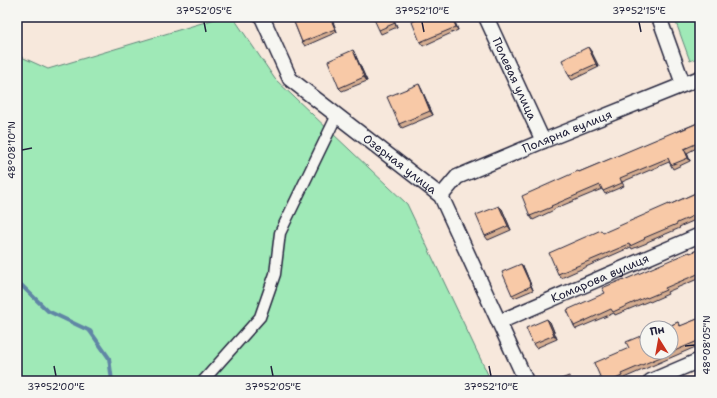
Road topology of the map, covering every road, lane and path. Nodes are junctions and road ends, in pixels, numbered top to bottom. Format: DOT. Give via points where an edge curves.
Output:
graph roads {
  1 [pos="262,17"];
  2 [pos="486,17"];
  3 [pos="659,17"];
  4 [pos="700,78"];
  5 [pos="683,84"];
  6 [pos="337,115"];
  7 [pos="543,141"];
  8 [pos="441,196"];
  9 [pos="700,235"];
  10 [pos="499,322"];
  11 [pos="700,360"];
  12 [pos="203,381"];
  13 [pos="526,381"];
  14 [pos="650,381"];
  1 -- 6 [label="street, Озерная улица" via="290,79"];
  2 -- 7 [label="street, Полевая улица"];
  3 -- 5 [label="street"];
  4 -- 5 [label="street, Полярна вулиця"];
  5 -- 7 [label="street, Полярна вулиця"];
  6 -- 8 [label="street, Озерная улица"];
  6 -- 12 [label="street" via="280,233 275,274 260,317"];
  7 -- 8 [label="street, Полярна вулиця" via="457,177"];
  8 -- 10 [label="street, Озерная улица"];
  9 -- 10 [label="street, Комарова вулиця"];
  10 -- 13 [label="street, Озерная улица"];
  11 -- 14 [label="street"];
}
